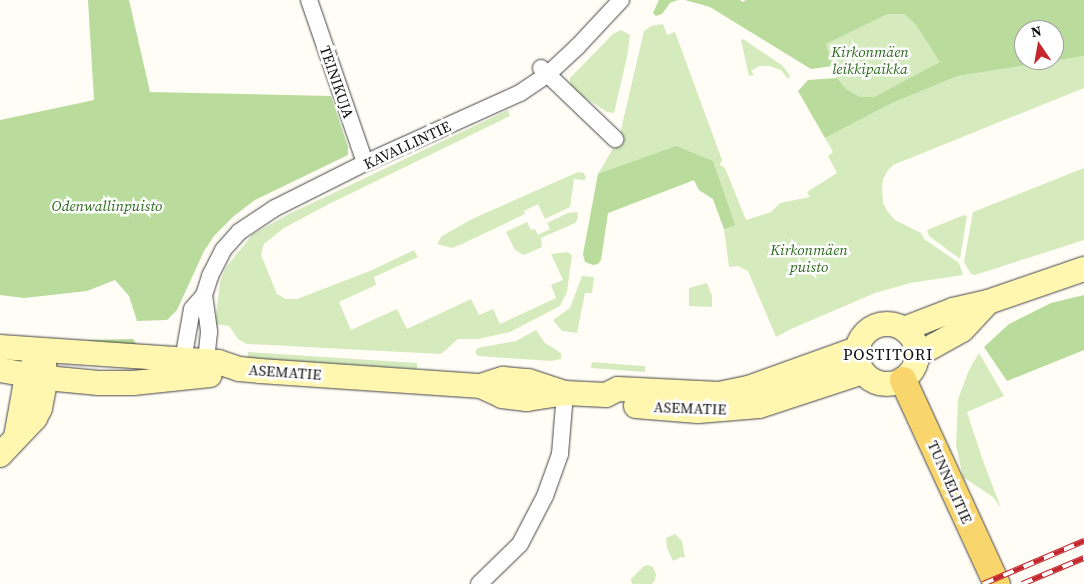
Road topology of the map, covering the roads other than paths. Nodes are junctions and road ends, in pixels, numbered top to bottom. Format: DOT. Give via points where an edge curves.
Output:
graph roads {
  1 [pos="309,0"];
  2 [pos="621,0"];
  3 [pos="544,71"];
  4 [pos="615,139"];
  5 [pos="365,164"];
  6 [pos="1084,269"];
  7 [pos="204,295"];
  8 [pos="988,302"];
  9 [pos="904,329"];
  10 [pos="0,347"];
  11 [pos="42,350"];
  12 [pos="917,355"];
  13 [pos="860,361"];
  14 [pos="194,366"];
  15 [pos="0,370"];
  16 [pos="37,377"];
  17 [pos="903,380"];
  18 [pos="565,393"];
  19 [pos="0,455"];
  20 [pos="479,584"];
  21 [pos="997,584"];
  1 -- 5 [label="street, TEINIKUJA"];
  2 -- 3 [label="street, KAVALLINTIE" via="602,22"];
  3 -- 4 [label="street"];
  3 -- 5 [label="street, KAVALLINTIE" via="520,93"];
  5 -- 7 [label="street, KAVALLINTIE" via="275,208 239,232 223,250"];
  6 -- 8 [label="main road"];
  7 -- 14 [label="street, KAVALLINTIE" via="208,325"];
  7 -- 14 [label="street, KAVALLINTIE" via="192,309"];
  8 -- 9 [label="main road" via="953,310"];
  8 -- 12 [label="main road" via="962,330"];
  9 -- 12 [label="main road" via="914,340"];
  9 -- 13 [label="main road" via="888,324 867,332"];
  10 -- 11 [label="main road, ASEMATIE"];
  11 -- 14 [label="main road, ASEMATIE"];
  11 -- 16 [label="main road"];
  12 -- 17 [label="main road" via="912,371"];
  13 -- 17 [label="main road" via="868,378 884,384"];
  13 -- 18 [label="main road, ASEMATIE" via="760,406 721,411 616,405 606,395"];
  14 -- 16 [label="main road, ASEMATIE" via="133,383"];
  14 -- 18 [label="main road, ASEMATIE" via="218,362 239,369 481,386 503,379 528,381"];
  15 -- 16 [label="main road, ASEMATIE"];
  16 -- 19 [label="main road" via="16,437"];
  17 -- 21 [label="main road, TUNNELITIE"];
  18 -- 20 [label="street" via="560,454 545,496 520,544"];
}
